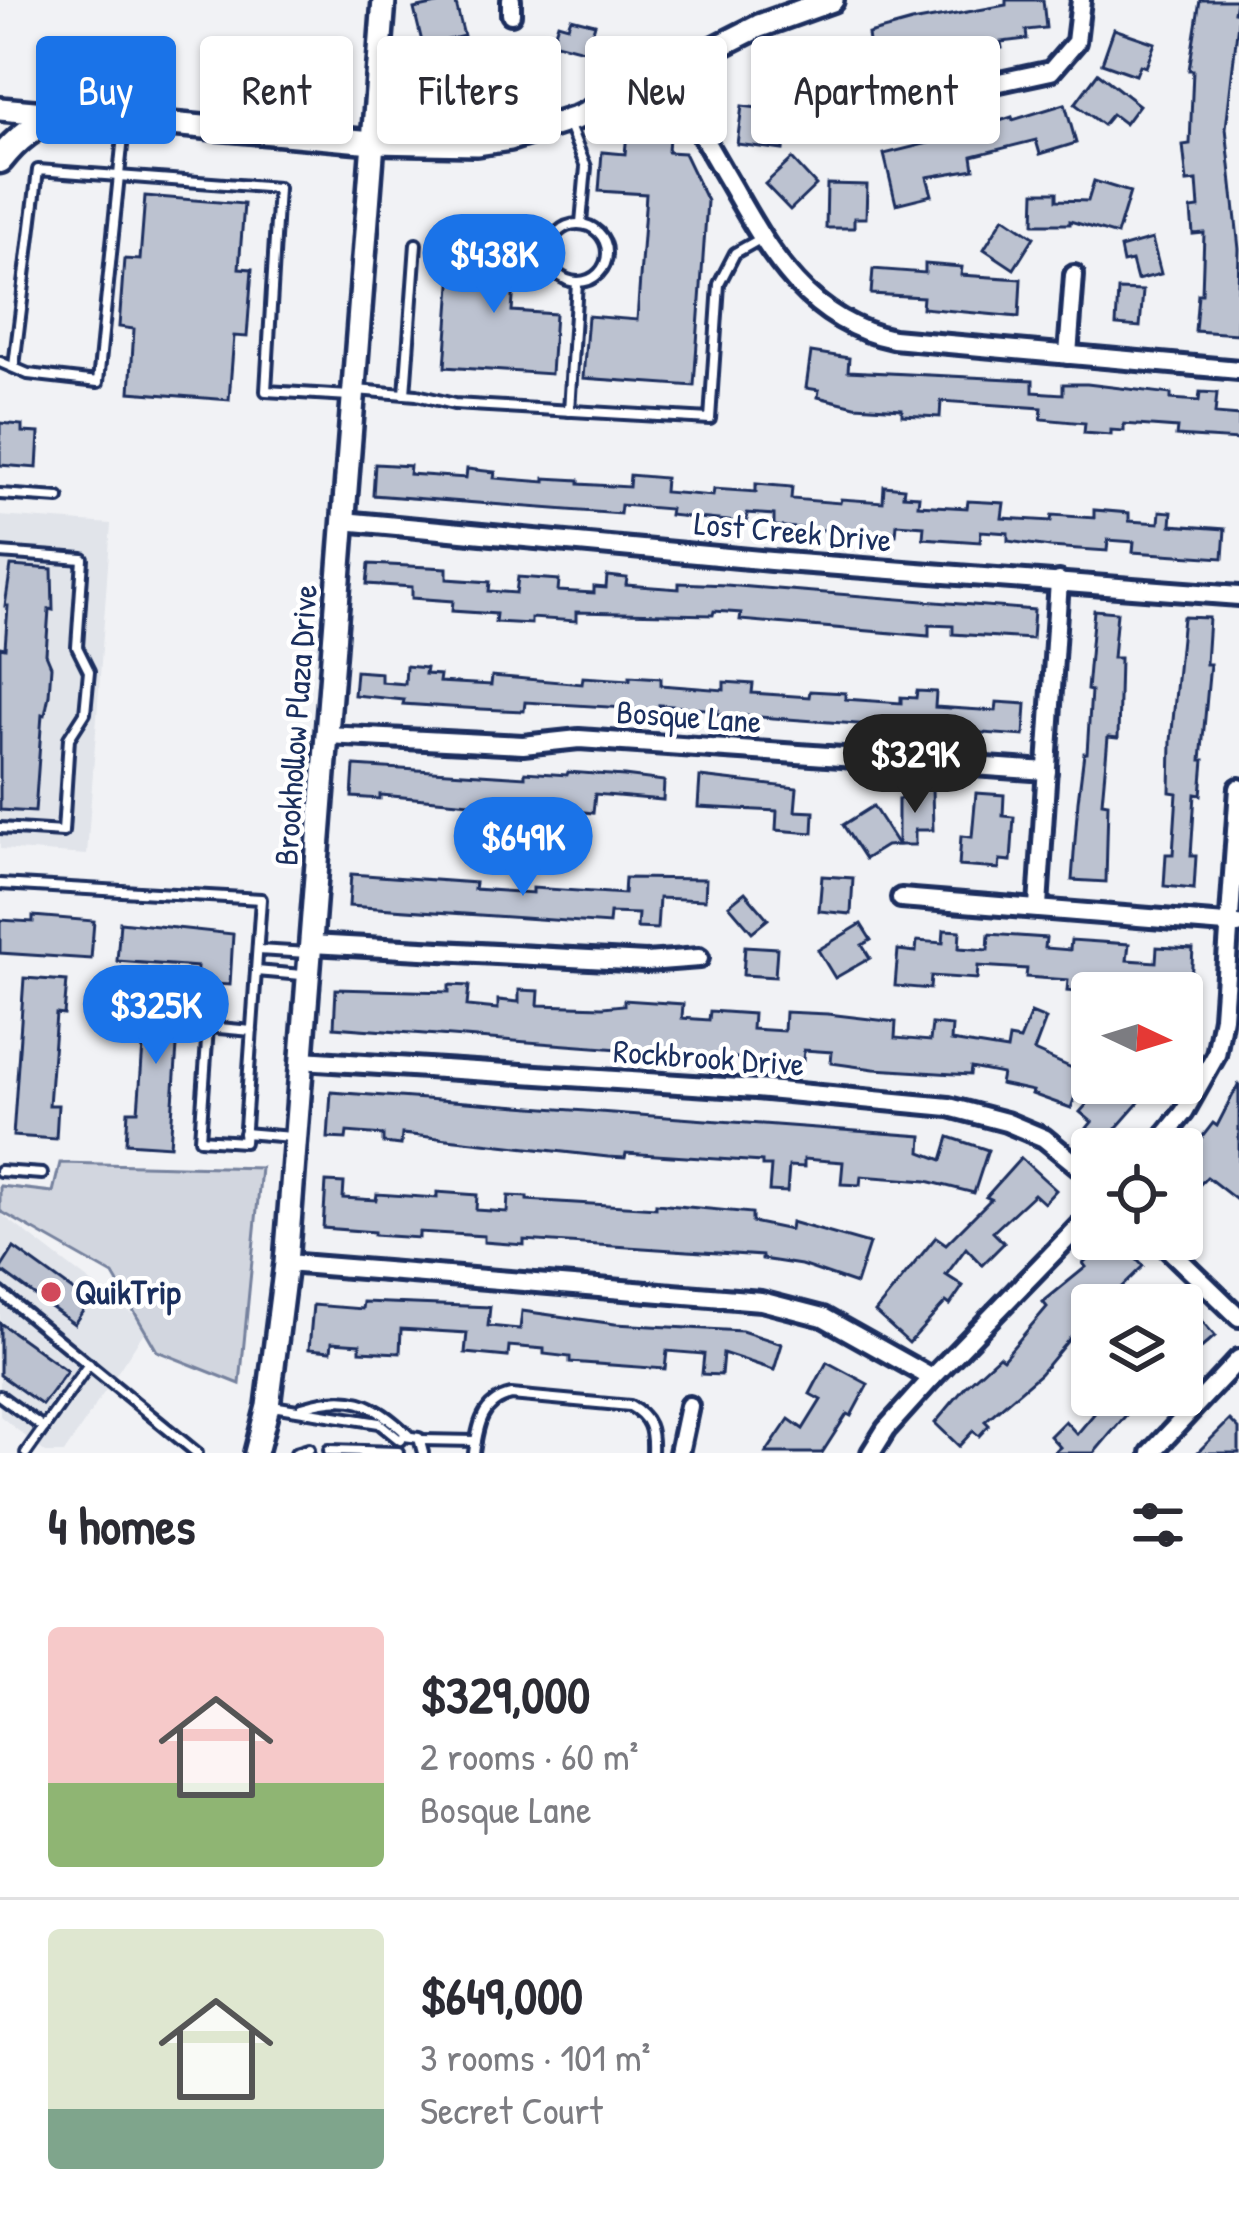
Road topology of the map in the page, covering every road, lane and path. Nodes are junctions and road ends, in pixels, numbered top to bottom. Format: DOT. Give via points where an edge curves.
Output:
graph roads {
  1 [pos="384,0"];
  2 [pos="832,0"];
  3 [pos="1082,0"];
  4 [pos="727,43"];
  5 [pos="1000,84"];
  6 [pos="0,110"];
  7 [pos="36,113"];
  8 [pos="585,113"];
  9 [pos="567,121"];
  10 [pos="36,125"];
  11 [pos="176,126"];
  12 [pos="373,142"];
  13 [pos="121,144"];
  14 [pos="707,144"];
  15 [pos="0,160"];
  16 [pos="117,176"];
  17 [pos="581,223"];
  18 [pos="761,238"];
  19 [pos="416,244"];
  20 [pos="1074,274"];
  21 [pos="577,282"];
  22 [pos="1068,356"];
  23 [pos="0,362"];
  24 [pos="14,365"];
  25 [pos="1239,370"];
  26 [pos="354,393"];
  27 [pos="405,394"];
  28 [pos="568,411"];
  29 [pos="0,494"];
  30 [pos="59,498"];
  31 [pos="344,521"];
  32 [pos="0,553"];
  33 [pos="1059,581"];
  34 [pos="1239,596"];
  35 [pos="327,735"];
  36 [pos="1047,771"];
  37 [pos="1239,788"];
  38 [pos="0,828"];
  39 [pos="0,884"];
  40 [pos="901,898"];
  41 [pos="1038,906"];
  42 [pos="1234,925"];
  43 [pos="258,950"];
  44 [pos="310,958"];
  45 [pos="699,958"];
  46 [pos="256,971"];
  47 [pos="252,1030"];
  48 [pos="302,1060"];
  49 [pos="1171,1128"];
  50 [pos="244,1133"];
  51 [pos="296,1137"];
  52 [pos="1071,1160"];
  53 [pos="0,1171"];
  54 [pos="42,1174"];
  55 [pos="1071,1235"];
  56 [pos="1180,1260"];
  57 [pos="286,1263"];
  58 [pos="0,1292"];
  59 [pos="1239,1316"];
  60 [pos="1239,1358"];
  61 [pos="89,1364"];
  62 [pos="932,1378"];
  63 [pos="0,1396"];
  64 [pos="268,1406"];
  65 [pos="688,1406"];
  66 [pos="299,1408"];
  67 [pos="44,1428"];
  68 [pos="404,1437"];
  69 [pos="422,1440"];
  70 [pos="476,1441"];
  71 [pos="309,1449"];
  72 [pos="329,1450"];
  73 [pos="398,1452"];
  74 [pos="26,1453"];
  75 [pos="197,1453"];
  76 [pos="256,1453"];
  77 [pos="296,1453"];
  78 [pos="425,1453"];
  79 [pos="474,1453"];
  80 [pos="652,1453"];
  81 [pos="679,1453"];
  82 [pos="871,1453"];
  83 [pos="1151,1453"];
  1 -- 12 [label="street, Brookhollow Plaza Drive"];
  2 -- 4 [label="street"];
  3 -- 5 [label="street" via="1076,42 1051,71"];
  6 -- 7 [label="street"];
  8 -- 9 [label="street"];
  9 -- 12 [label="street" via="476,144"];
  9 -- 17 [label="lane" via="586,167"];
  10 -- 15 [label="main road"];
  11 -- 12 [label="street"];
  12 -- 26 [label="street, Brookhollow Plaza Drive"];
  13 -- 16 [label="lane"];
  14 -- 18 [label="street"];
  16 -- 24 [label="lane" via="38,170"];
  16 -- 24 [label="lane" via="98,382 28,374"];
  16 -- 26 [label="lane" via="278,188 266,391"];
  17 -- 21 [label="lane" via="601,234 608,255 594,278"];
  17 -- 21 [label="lane" via="559,230 549,251 553,269"];
  18 -- 22 [label="street" via="801,290 851,328"];
  18 -- 28 [label="lane" via="735,253 719,284 710,419"];
  19 -- 27 [label="lane"];
  20 -- 22 [label="street"];
  21 -- 28 [label="lane"];
  22 -- 25 [label="street"];
  23 -- 24 [label="lane"];
  26 -- 27 [label="lane"];
  26 -- 31 [label="street, Brookhollow Plaza Drive"];
  27 -- 28 [label="lane"];
  29 -- 30 [label="lane"];
  31 -- 33 [label="street, Lost Creek Drive"];
  31 -- 35 [label="street, Brookhollow Plaza Drive"];
  32 -- 38 [label="lane" via="83,559 77,647 89,671 85,713 69,738 63,832"];
  33 -- 34 [label="street, Lost Creek Drive"];
  33 -- 36 [label="street"];
  35 -- 36 [label="street, Bosque Lane" via="501,745 579,739"];
  35 -- 44 [label="street, Brookhollow Plaza Drive"];
  36 -- 41 [label="street"];
  37 -- 42 [label="street"];
  39 -- 43 [label="lane" via="261,899"];
  40 -- 41 [label="street"];
  41 -- 42 [label="street"];
  42 -- 49 [label="street" via="1216,1055"];
  43 -- 44 [label="lane"];
  43 -- 46 [label="lane"];
  44 -- 45 [label="street"];
  44 -- 46 [label="lane"];
  44 -- 48 [label="street, Brookhollow Plaza Drive"];
  46 -- 47 [label="lane"];
  47 -- 50 [label="lane"];
  47 -- 50 [label="lane" via="208,1027 200,1139 244,1142"];
  48 -- 51 [label="street, Brookhollow Plaza Drive"];
  48 -- 52 [label="street, Rockbrook Drive" via="950,1107 1006,1121"];
  50 -- 51 [label="lane"];
  51 -- 57 [label="street, Brookhollow Plaza Drive"];
  53 -- 54 [label="lane"];
  55 -- 62 [label="street"];
  56 -- 59 [label="street"];
  57 -- 62 [label="street" via="761,1300 823,1317"];
  57 -- 64 [label="street, Brookhollow Plaza Drive"];
  58 -- 61 [label="lane"];
  60 -- 83 [label="street"];
  61 -- 67 [label="lane"];
  61 -- 75 [label="lane"];
  62 -- 82 [label="street"];
  63 -- 67 [label="lane"];
  64 -- 66 [label="lane"];
  64 -- 76 [label="street, Brookhollow Plaza Drive"];
  65 -- 81 [label="street"];
  66 -- 68 [label="lane" via="379,1423"];
  66 -- 68 [label="lane" via="362,1402 382,1410"];
  67 -- 74 [label="lane"];
  68 -- 69 [label="lane"];
  68 -- 73 [label="lane"];
  69 -- 70 [label="lane"];
  69 -- 78 [label="lane"];
  70 -- 79 [label="lane"];
  70 -- 80 [label="lane" via="488,1407 511,1395 630,1406 651,1426"];
  71 -- 77 [label="lane"];
  72 -- 73 [label="lane"];
}
